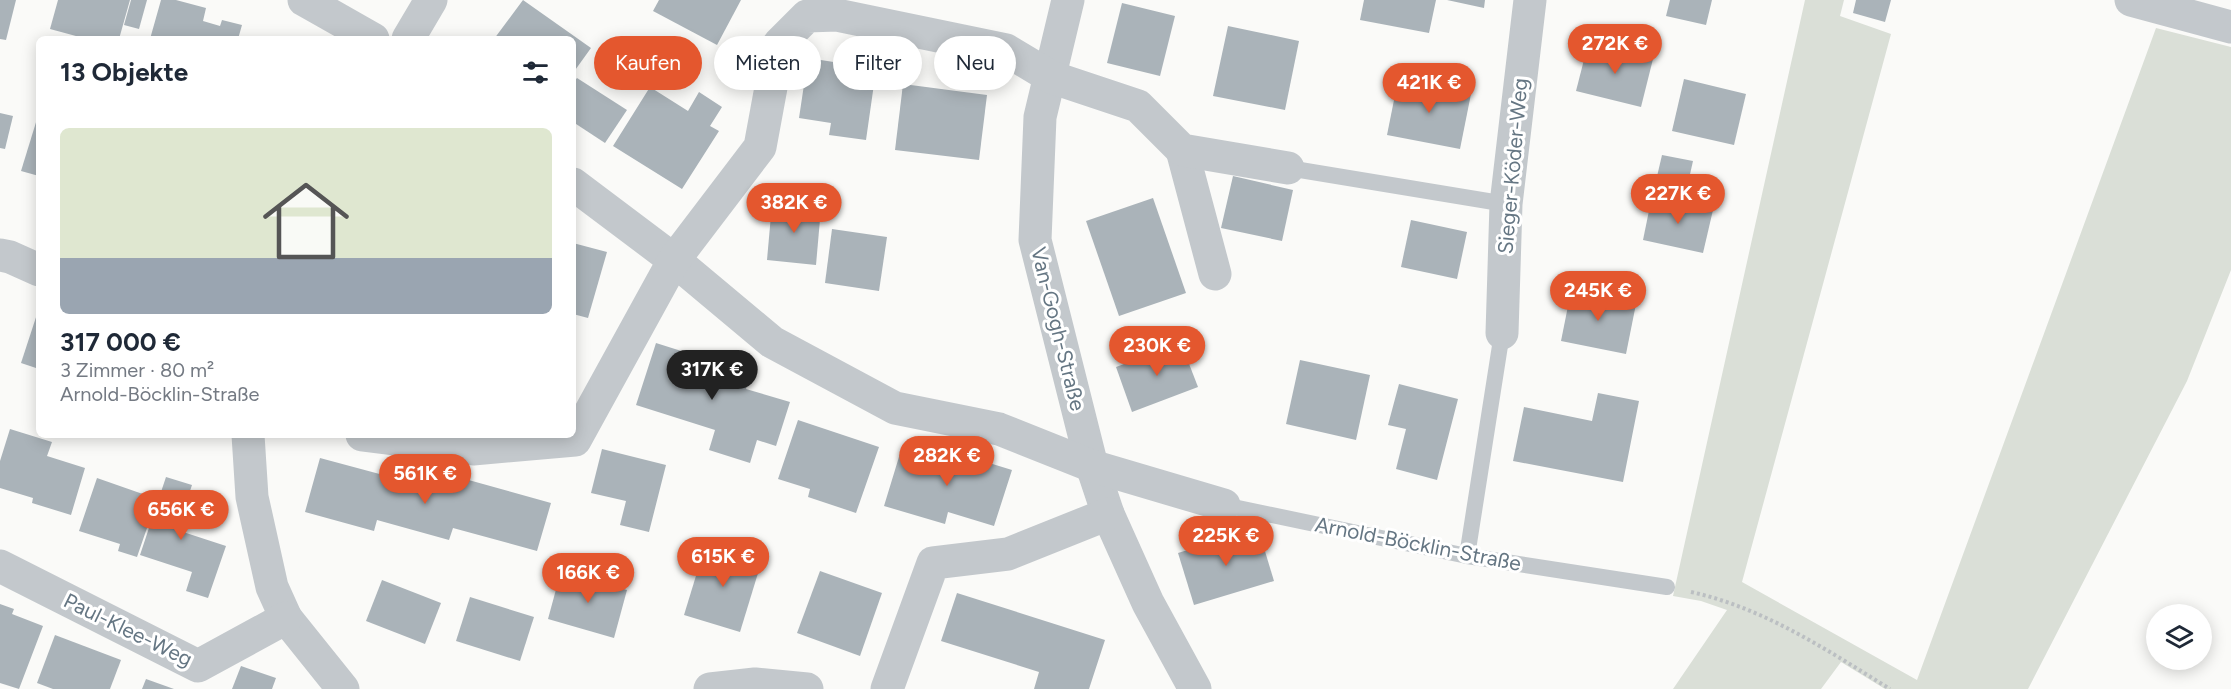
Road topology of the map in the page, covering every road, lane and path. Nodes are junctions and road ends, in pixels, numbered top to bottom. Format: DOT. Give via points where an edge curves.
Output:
graph roads {
  1 [pos="304,0"];
  2 [pos="431,0"];
  3 [pos="1068,0"];
  4 [pos="1530,0"];
  5 [pos="2131,0"];
  6 [pos="2231,27"];
  7 [pos="368,36"];
  8 [pos="410,36"];
  9 [pos="1051,77"];
  10 [pos="1182,150"];
  11 [pos="1288,168"];
  12 [pos="576,186"];
  13 [pos="1506,204"];
  14 [pos="0,255"];
  15 [pos="674,260"];
  16 [pos="36,269"];
  17 [pos="1215,274"];
  18 [pos="1502,333"];
  19 [pos="248,438"];
  20 [pos="386,438"];
  21 [pos="1092,466"];
  22 [pos="1224,505"];
  23 [pos="1108,514"];
  24 [pos="1467,556"];
  25 [pos="0,566"];
  26 [pos="1666,587"];
  27 [pos="286,618"];
  28 [pos="343,689"];
  29 [pos="710,689"];
  30 [pos="807,689"];
  31 [pos="886,689"];
  32 [pos="1194,689"];
  33 [pos="1890,689"];
  1 -- 7 [label="street"];
  2 -- 8 [label="street"];
  3 -- 9 [label="street, Van-Gogh-Straße"];
  4 -- 13 [label="street, Sieger-Köder-Weg"];
  5 -- 6 [label="street"];
  9 -- 10 [label="street" via="1138,106"];
  9 -- 15 [label="street" via="1006,50 837,15 807,16 779,44 760,147"];
  9 -- 21 [label="street, Van-Gogh-Straße" via="1040,117 1035,240"];
  10 -- 11 [label="street"];
  10 -- 17 [label="street"];
  11 -- 13 [label="lane"];
  12 -- 15 [label="street, Arnold-Böcklin-Straße"];
  13 -- 18 [label="street, Sieger-Köder-Weg"];
  14 -- 16 [label="street"];
  15 -- 20 [label="street" via="575,440 473,449"];
  15 -- 21 [label="street, Arnold-Böcklin-Straße" via="772,342 895,408 999,429"];
  18 -- 24 [label="lane"];
  19 -- 27 [label="street" via="252,498 272,587"];
  21 -- 22 [label="street, Arnold-Böcklin-Straße"];
  21 -- 23 [label="street, Van-Gogh-Straße"];
  22 -- 24 [label="lane, Arnold-Böcklin-Straße"];
  23 -- 31 [label="street" via="1008,554 933,563"];
  23 -- 32 [label="street, Van-Gogh-Straße" via="1148,603"];
  24 -- 26 [label="lane, Arnold-Böcklin-Straße"];
  25 -- 27 [label="street, Paul-Klee-Weg" via="198,666"];
  26 -- 33 [label="path" via="1719,598 1804,636"];
  27 -- 28 [label="street"];
  29 -- 30 [label="street" via="755,684"];
}
